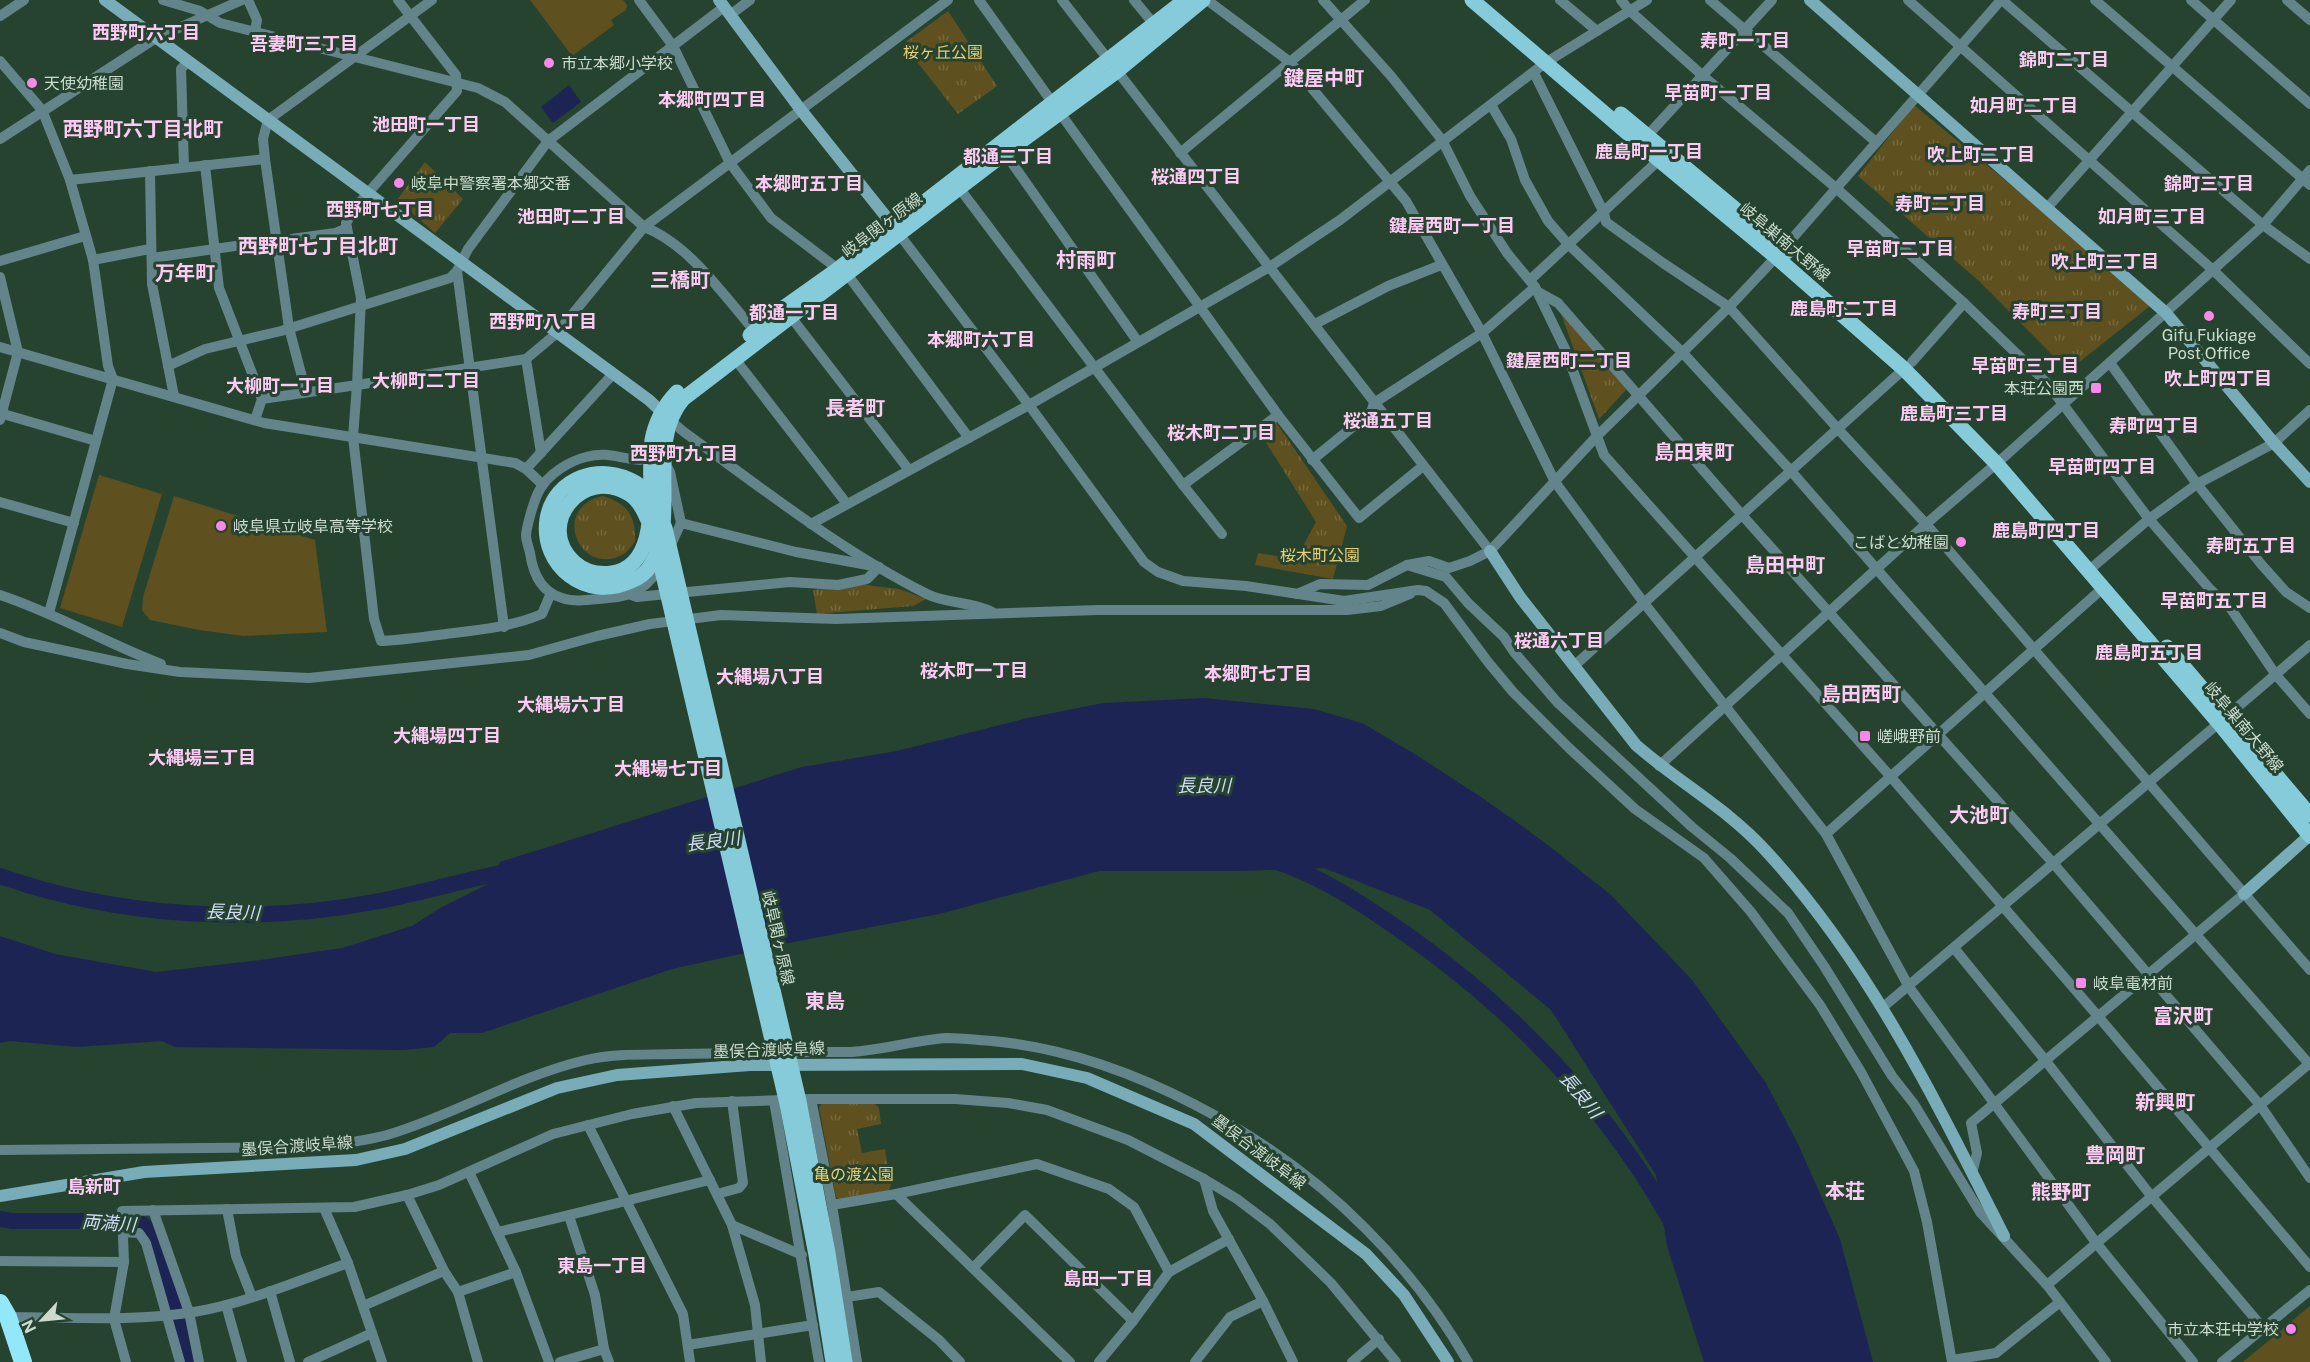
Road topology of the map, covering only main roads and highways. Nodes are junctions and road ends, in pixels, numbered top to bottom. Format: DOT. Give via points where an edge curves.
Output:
graph roads {
  1 [pos="1185,0"];
  2 [pos="1205,0"];
  3 [pos="1472,0"];
  4 [pos="1486,0"];
  5 [pos="1112,65"];
  6 [pos="1544,65"];
  7 [pos="1056,108"];
  8 [pos="896,230"];
  9 [pos="1780,253"];
  10 [pos="842,272"];
  11 [pos="758,335"];
  12 [pos="667,416"];
  13 [pos="554,521"];
  14 [pos="2091,567"];
  15 [pos="2223,720"];
  16 [pos="2310,815"];
  17 [pos="2310,835"];
  18 [pos="3,1312"];
  19 [pos="23,1362"];
  20 [pos="833,1362"];
  21 [pos="845,1362"];
  1 -- 5 [label="main road, 岐阜関ヶ原線" via="1153,23"];
  2 -- 5 [label="main road, 岐阜関ヶ原線"];
  3 -- 6 [label="main road, 岐阜巣南大野線"];
  4 -- 6 [label="main road, 岐阜巣南大野線"];
  5 -- 7 [label="main road, 岐阜関ヶ原線"];
  6 -- 9 [label="main road, 岐阜巣南大野線"];
  6 -- 9 [label="main road, 岐阜巣南大野線" via="1647,136"];
  7 -- 8 [label="main road, 岐阜関ヶ原線"];
  7 -- 8 [label="main road, 岐阜関ヶ原線" via="960,189"];
  8 -- 10 [label="main road, 岐阜関ヶ原線"];
  9 -- 14 [label="main road, 岐阜巣南大野線" via="1908,366 2000,460"];
  10 -- 11 [label="main road, 岐阜関ヶ原線" via="791,317"];
  10 -- 11 [label="main road, 岐阜関ヶ原線" via="783,308"];
  11 -- 12 [label="main road, 岐阜関ヶ原線"];
  11 -- 12 [label="main road, 岐阜関ヶ原線" via="678,391"];
  12 -- 13 [label="main road, 岐阜関ヶ原線" via="657,457 664,520 651,565 635,579 609,588 576,581 556,563 550,549 546,533"];
  13 -- 20 [label="main road, 岐阜関ヶ原線" via="573,498 587,490 606,487 630,494 640,504 653,532 787,1104"];
  13 -- 21 [label="main road, 岐阜関ヶ原線" via="557,495 565,487 586,475 610,473 637,483 650,497 665,528 799,1101"];
  14 -- 15 [label="main road, 岐阜巣南大野線"];
  14 -- 15 [label="main road, 岐阜巣南大野線" via="2103,588"];
  15 -- 16 [label="main road, 岐阜巣南大野線"];
  15 -- 17 [label="main road, 岐阜巣南大野線"];
  18 -- 19 [label="highway"];
}
